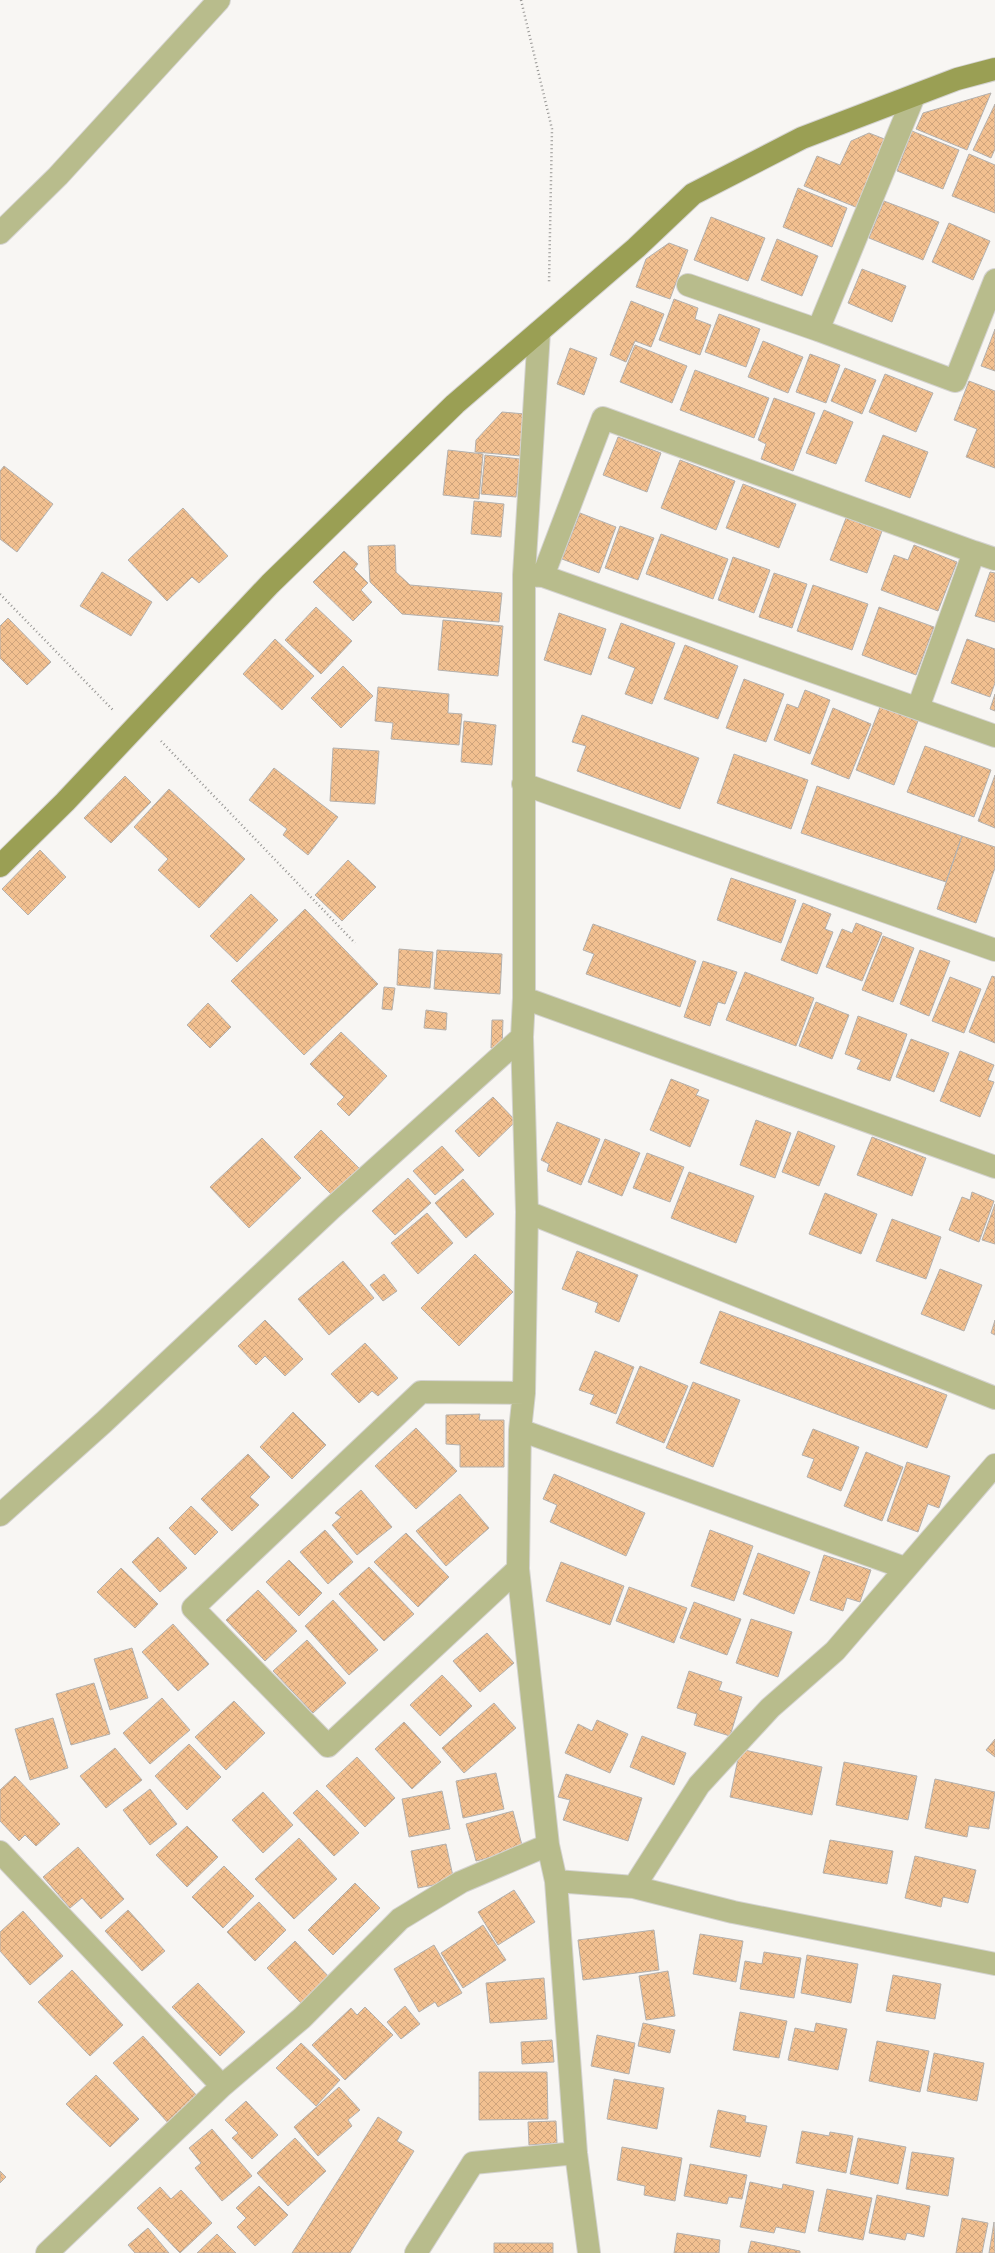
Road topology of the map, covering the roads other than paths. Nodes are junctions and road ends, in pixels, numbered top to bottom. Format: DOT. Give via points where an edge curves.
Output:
graph roads {
  1 [pos="219,0"];
  2 [pos="995,69"];
  3 [pos="914,96"];
  4 [pos="0,233"];
  5 [pos="995,280"];
  6 [pos="688,285"];
  7 [pos="818,330"];
  8 [pos="539,332"];
  9 [pos="974,552"];
  10 [pos="995,559"];
  11 [pos="533,575"];
  12 [pos="918,708"];
  13 [pos="995,736"];
  14 [pos="523,784"];
  15 [pos="0,866"];
  16 [pos="995,950"];
  17 [pos="524,998"];
  18 [pos="522,1037"];
  19 [pos="995,1167"];
  20 [pos="527,1212"];
  21 [pos="524,1392"];
  22 [pos="995,1398"];
  23 [pos="520,1430"];
  24 [pos="995,1465"];
  25 [pos="0,1515"];
  26 [pos="905,1568"];
  27 [pos="518,1569"];
  28 [pos="548,1845"];
  29 [pos="0,1852"];
  30 [pos="556,1881"];
  31 [pos="634,1887"];
  32 [pos="995,1964"];
  33 [pos="222,2086"];
  34 [pos="576,2153"];
  35 [pos="47,2253"];
  36 [pos="416,2253"];
  37 [pos="589,2253"];
  1 -- 4 [label="street" via="58,176"];
  2 -- 3 [label="street" via="957,79"];
  3 -- 7 [label="street"];
  3 -- 8 [label="street" via="802,138 693,194"];
  5 -- 7 [label="street" via="955,382"];
  6 -- 7 [label="street"];
  8 -- 11 [label="street"];
  8 -- 15 [label="street" via="455,404 270,584 137,726"];
  9 -- 10 [label="street"];
  9 -- 11 [label="street" via="603,418"];
  9 -- 12 [label="street"];
  11 -- 12 [label="street"];
  11 -- 14 [label="street"];
  12 -- 13 [label="street"];
  14 -- 16 [label="street"];
  14 -- 17 [label="street"];
  17 -- 18 [label="street"];
  17 -- 19 [label="street"];
  18 -- 20 [label="street"];
  18 -- 25 [label="street" via="331,1209 104,1422"];
  20 -- 21 [label="street"];
  20 -- 22 [label="street"];
  21 -- 23 [label="street"];
  21 -- 27 [label="street" via="421,1392 193,1608 328,1746"];
  23 -- 26 [label="street"];
  23 -- 27 [label="street"];
  24 -- 26 [label="street"];
  26 -- 31 [label="street" via="835,1651 770,1708 699,1785"];
  27 -- 28 [label="street"];
  28 -- 30 [label="street"];
  28 -- 33 [label="street" via="461,1882 400,1919 302,2018"];
  29 -- 33 [label="street"];
  30 -- 31 [label="street"];
  30 -- 34 [label="street"];
  31 -- 32 [label="street" via="733,1912"];
  33 -- 35 [label="street"];
  34 -- 36 [label="street" via="473,2162"];
  34 -- 37 [label="street"];
}
